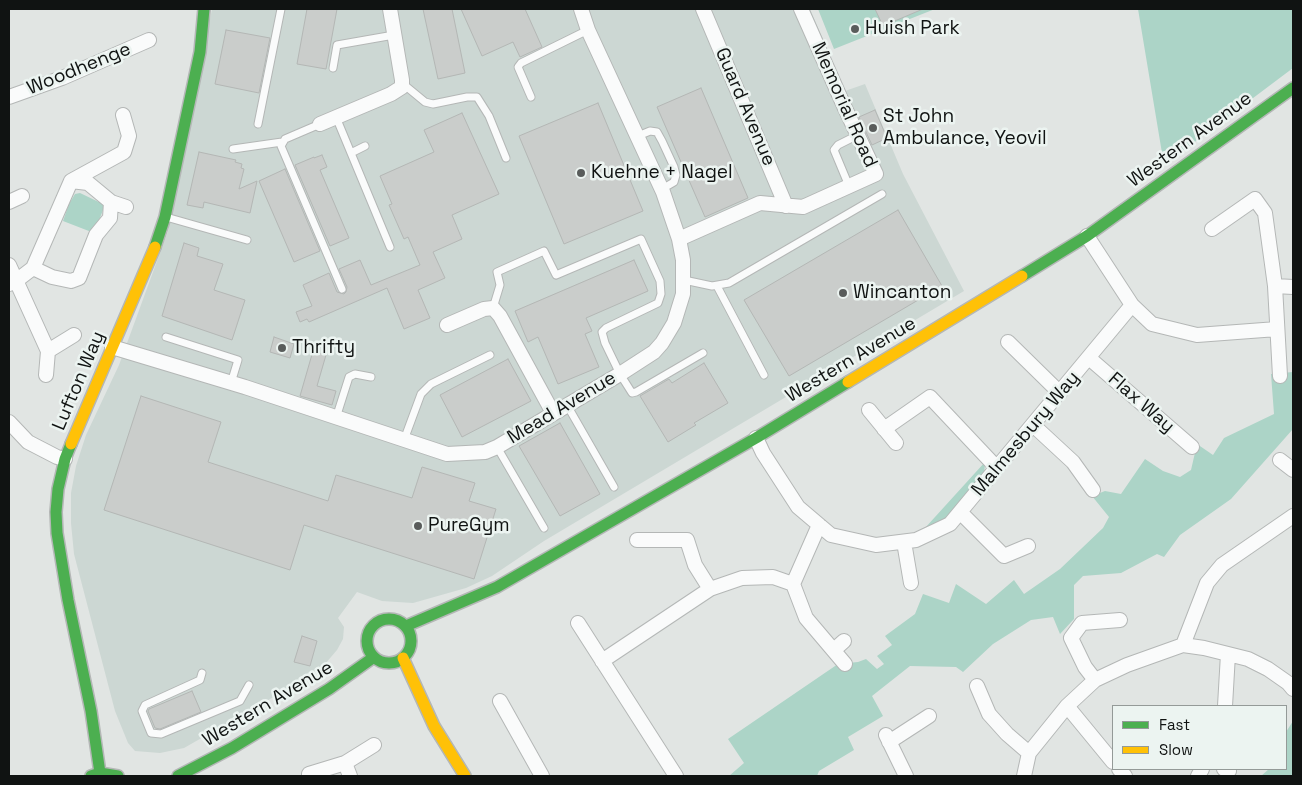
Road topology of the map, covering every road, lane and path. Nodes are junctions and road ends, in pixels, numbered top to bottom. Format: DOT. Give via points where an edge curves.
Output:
graph roads {
  1 [pos="204,9"];
  2 [pos="280,9"];
  3 [pos="390,9"];
  4 [pos="581,9"];
  5 [pos="703,9"];
  6 [pos="801,9"];
  7 [pos="588,30"];
  8 [pos="394,35"];
  9 [pos="149,40"];
  10 [pos="332,68"];
  11 [pos="402,83"];
  12 [pos="1293,88"];
  13 [pos="9,97"];
  14 [pos="531,97"];
  15 [pos="124,115"];
  16 [pos="336,117"];
  17 [pos="258,124"];
  18 [pos="320,124"];
  19 [pos="858,135"];
  20 [pos="638,136"];
  21 [pos="282,142"];
  22 [pos="366,146"];
  23 [pos="233,149"];
  24 [pos="351,153"];
  25 [pos="506,158"];
  26 [pos="71,181"];
  27 [pos="849,186"];
  28 [pos="662,189"];
  29 [pos="882,194"];
  30 [pos="22,196"];
  31 [pos="9,202"];
  32 [pos="111,202"];
  33 [pos="786,206"];
  34 [pos="126,207"];
  35 [pos="165,217"];
  36 [pos="1212,229"];
  37 [pos="1087,236"];
  38 [pos="679,239"];
  39 [pos="247,240"];
  40 [pos="390,247"];
  41 [pos="9,265"];
  42 [pos="34,268"];
  43 [pos="684,280"];
  44 [pos="12,282"];
  45 [pos="717,286"];
  46 [pos="1275,286"];
  47 [pos="1293,286"];
  48 [pos="342,290"];
  49 [pos="1132,305"];
  50 [pos="493,308"];
  51 [pos="447,325"];
  52 [pos="1277,329"];
  53 [pos="74,335"];
  54 [pos="166,337"];
  55 [pos="1008,342"];
  56 [pos="112,347"];
  57 [pos="48,351"];
  58 [pos="703,353"];
  59 [pos="490,355"];
  60 [pos="1089,358"];
  61 [pos="620,374"];
  62 [pos="46,375"];
  63 [pos="764,375"];
  64 [pos="1280,376"];
  65 [pos="371,377"];
  66 [pos="231,383"];
  67 [pos="1060,393"];
  68 [pos="567,405"];
  69 [pos="869,410"];
  70 [pos="553,413"];
  71 [pos="336,418"];
  72 [pos="10,424"];
  73 [pos="1033,425"];
  74 [pos="884,429"];
  75 [pos="756,438"];
  76 [pos="404,440"];
  77 [pos="896,443"];
  78 [pos="497,447"];
  79 [pos="1192,447"];
  80 [pos="65,459"];
  81 [pos="1280,460"];
  82 [pos="997,468"];
  83 [pos="1293,470"];
  84 [pos="614,487"];
  85 [pos="1093,490"];
  86 [pos="960,512"];
  87 [pos="1293,516"];
  88 [pos="819,525"];
  89 [pos="544,528"];
  90 [pos="636,540"];
  91 [pos="904,542"];
  92 [pos="1028,546"];
  93 [pos="911,583"];
  94 [pos="793,584"];
  95 [pos="710,589"];
  96 [pos="1120,620"];
  97 [pos="578,624"];
  98 [pos="406,626"];
  99 [pos="1183,645"];
  100 [pos="1228,654"];
  101 [pos="374,657"];
  102 [pos="403,658"];
  103 [pos="602,662"];
  104 [pos="845,664"];
  105 [pos="202,673"];
  106 [pos="1095,680"];
  107 [pos="249,684"];
  108 [pos="977,686"];
  109 [pos="1293,689"];
  110 [pos="500,701"];
  111 [pos="1225,705"];
  112 [pos="1067,706"];
  113 [pos="929,716"];
  114 [pos="374,745"];
  115 [pos="1029,753"];
  116 [pos="1112,761"];
  117 [pos="345,763"];
  118 [pos="309,774"];
  119 [pos="95,775"];
  120 [pos="118,776"];
  121 [pos="178,776"];
  122 [pos="350,776"];
  123 [pos="465,776"];
  124 [pos="542,776"];
  125 [pos="676,776"];
  126 [pos="906,776"];
  127 [pos="1024,776"];
  1 -- 35 [label="street, Lufton Way" via="200,52"];
  2 -- 17 [label="lane"];
  3 -- 8 [label="street"];
  4 -- 7 [label="street, Mead Avenue"];
  5 -- 33 [label="street, Guard Avenue"];
  6 -- 19 [label="street, Memorial Road"];
  7 -- 14 [label="lane" via="521,63 518,67"];
  7 -- 20 [label="street, Mead Avenue"];
  8 -- 10 [label="lane" via="337,45"];
  8 -- 11 [label="street"];
  9 -- 13 [label="street, Woodhenge"];
  11 -- 16 [label="street" via="402,87 391,94"];
  11 -- 25 [label="lane" via="425,102 433,104 478,97 490,116"];
  12 -- 37 [label="street, Western Avenue"];
  15 -- 26 [label="street" via="129,136 124,152"];
  16 -- 18 [label="street"];
  16 -- 24 [label="lane"];
  18 -- 21 [label="lane"];
  19 -- 27 [label="lane" via="834,150"];
  19 -- 27 [label="street, Memorial Road" via="876,174"];
  20 -- 28 [label="street, Mead Avenue"];
  20 -- 28 [label="lane" via="657,132 674,167 674,182"];
  21 -- 23 [label="lane"];
  21 -- 48 [label="lane" via="282,150"];
  22 -- 24 [label="lane"];
  24 -- 40 [label="lane"];
  26 -- 32 [label="street" via="88,183"];
  26 -- 42 [label="street"];
  27 -- 33 [label="street, Memorial Road" via="802,207"];
  28 -- 38 [label="street, Mead Avenue"];
  29 -- 45 [label="lane" via="729,283"];
  30 -- 31 [label="street"];
  32 -- 34 [label="street"];
  32 -- 42 [label="street" via="110,218 96,235 79,278 71,281 52,277"];
  33 -- 38 [label="street, Memorial Road" via="760,203"];
  35 -- 39 [label="lane"];
  35 -- 56 [label="street, Lufton Way" via="154,252"];
  36 -- 46 [label="street" via="1255,199 1265,213"];
  37 -- 49 [label="street"];
  37 -- 75 [label="street, Western Avenue"];
  38 -- 43 [label="street, Mead Avenue"];
  41 -- 44 [label="street"];
  42 -- 44 [label="street"];
  43 -- 45 [label="lane"];
  43 -- 61 [label="street, Mead Avenue" via="677,316 662,343"];
  44 -- 57 [label="street"];
  45 -- 63 [label="lane"];
  46 -- 47 [label="street"];
  46 -- 52 [label="street"];
  49 -- 52 [label="street" via="1152,324 1197,335"];
  49 -- 60 [label="street, Malmesbury Way"];
  50 -- 51 [label="street"];
  50 -- 61 [label="lane" via="500,285 497,272 544,251 556,275 641,239 660,281 661,294 658,303 602,332"];
  50 -- 70 [label="street"];
  52 -- 64 [label="street"];
  53 -- 57 [label="street"];
  54 -- 66 [label="lane" via="238,360"];
  55 -- 67 [label="street"];
  56 -- 66 [label="street, Mead Avenue"];
  56 -- 80 [label="street, Lufton Way"];
  57 -- 62 [label="street"];
  58 -- 61 [label="lane" via="636,392 632,393"];
  59 -- 76 [label="lane" via="431,384 421,394"];
  60 -- 67 [label="street, Malmesbury Way"];
  60 -- 79 [label="street, Flax Way"];
  61 -- 68 [label="street, Mead Avenue"];
  65 -- 71 [label="lane" via="355,374 349,377"];
  66 -- 71 [label="street, Mead Avenue"];
  67 -- 73 [label="street, Malmesbury Way"];
  68 -- 70 [label="street, Mead Avenue"];
  68 -- 84 [label="lane"];
  69 -- 74 [label="street"];
  70 -- 78 [label="street, Mead Avenue"];
  71 -- 76 [label="street, Mead Avenue"];
  72 -- 80 [label="street" via="28,442"];
  73 -- 82 [label="street, Malmesbury Way"];
  73 -- 85 [label="street" via="1073,462"];
  74 -- 77 [label="street"];
  74 -- 82 [label="street" via="930,397"];
  75 -- 88 [label="street, Malmesbury Way" via="798,507"];
  75 -- 98 [label="street, Western Avenue" via="497,587"];
  76 -- 78 [label="street, Mead Avenue" via="447,454 485,452"];
  78 -- 89 [label="lane"];
  80 -- 119 [label="street, Lufton Way" via="58,489 57,533 91,711"];
  81 -- 83 [label="street"];
  82 -- 86 [label="street, Malmesbury Way"];
  86 -- 91 [label="street, Malmesbury Way" via="950,524 916,540"];
  86 -- 92 [label="street" via="1004,556"];
  87 -- 99 [label="street" via="1222,564 1207,583"];
  88 -- 91 [label="street, Malmesbury Way" via="831,535 876,545"];
  88 -- 94 [label="street"];
  90 -- 95 [label="street" via="687,540"];
  91 -- 93 [label="street"];
  94 -- 95 [label="street" via="772,577 742,578"];
  94 -- 104 [label="street" via="806,618 839,646"];
  95 -- 103 [label="street"];
  96 -- 106 [label="street" via="1082,623 1071,638"];
  97 -- 103 [label="street"];
  98 -- 101 [label="street" via="389,619 377,622 367,639"];
  98 -- 102 [label="street" via="411,640"];
  99 -- 100 [label="street"];
  99 -- 106 [label="street"];
  100 -- 109 [label="street" via="1268,669"];
  100 -- 111 [label="street"];
  101 -- 102 [label="street" via="385,662"];
  101 -- 121 [label="street, Western Avenue" via="330,689 232,748"];
  102 -- 123 [label="street" via="434,726"];
  103 -- 125 [label="street"];
  105 -- 107 [label="lane" via="200,680 145,705 142,711 151,733 161,734 240,701"];
  106 -- 112 [label="street"];
  108 -- 115 [label="street" via="988,714"];
  110 -- 124 [label="street"];
  112 -- 115 [label="street"];
  112 -- 116 [label="street"];
  113 -- 126 [label="street" via="887,738"];
  114 -- 117 [label="street"];
  115 -- 127 [label="street"];
  117 -- 118 [label="street"];
  117 -- 122 [label="street"];
  119 -- 120 [label="street"];
}
